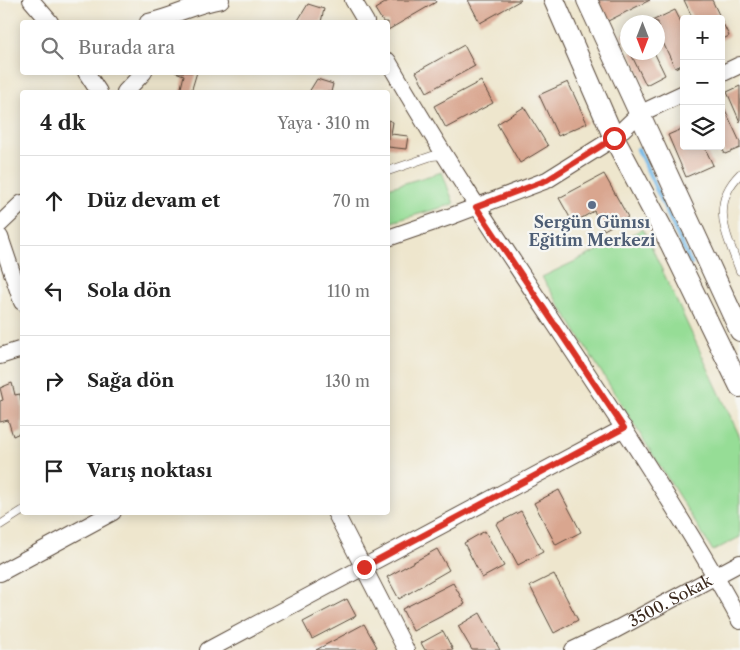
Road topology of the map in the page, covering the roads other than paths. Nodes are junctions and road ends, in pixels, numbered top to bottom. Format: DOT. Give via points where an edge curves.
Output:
graph roads {
  1 [pos="31,0"];
  2 [pos="221,0"];
  3 [pos="353,0"];
  4 [pos="554,0"];
  5 [pos="587,0"];
  6 [pos="200,4"];
  7 [pos="48,20"];
  8 [pos="159,20"];
  9 [pos="187,20"];
  10 [pos="365,20"];
  11 [pos="390,63"];
  12 [pos="740,65"];
  13 [pos="725,72"];
  14 [pos="88,75"];
  15 [pos="141,75"];
  16 [pos="98,90"];
  17 [pos="127,90"];
  18 [pos="680,95"];
  19 [pos="639,114"];
  20 [pos="614,138"];
  21 [pos="445,155"];
  22 [pos="390,170"];
  23 [pos="740,174"];
  24 [pos="20,205"];
  25 [pos="476,207"];
  26 [pos="0,224"];
  27 [pos="0,237"];
  28 [pos="390,237"];
  29 [pos="740,271"];
  30 [pos="20,296"];
  31 [pos="740,331"];
  32 [pos="20,350"];
  33 [pos="0,356"];
  34 [pos="740,387"];
  35 [pos="624,428"];
  36 [pos="20,512"];
  37 [pos="108,515"];
  38 [pos="338,515"];
  39 [pos="0,525"];
  40 [pos="740,563"];
  41 [pos="364,567"];
  42 [pos="0,574"];
  43 [pos="717,576"];
  44 [pos="740,621"];
  45 [pos="208,650"];
  46 [pos="406,650"];
  47 [pos="573,650"];
  1 -- 7 [label="street"];
  2 -- 6 [label="street"];
  3 -- 10 [label="street"];
  4 -- 20 [label="street"];
  5 -- 19 [label="street"];
  6 -- 8 [label="street"];
  6 -- 9 [label="street"];
  11 -- 21 [label="street"];
  12 -- 13 [label="street"];
  14 -- 16 [label="street"];
  15 -- 17 [label="street"];
  18 -- 19 [label="street"];
  19 -- 20 [label="street"];
  19 -- 31 [label="street"];
  20 -- 25 [label="street" via="547,180"];
  20 -- 34 [label="street" via="670,243"];
  21 -- 22 [label="lane" via="432,156"];
  21 -- 25 [label="street"];
  23 -- 29 [label="lane" via="728,186 721,210"];
  24 -- 26 [label="street"];
  25 -- 28 [label="street"];
  25 -- 35 [label="street"];
  27 -- 30 [label="street"];
  32 -- 33 [label="street"];
  35 -- 41 [label="street"];
  35 -- 43 [label="street"];
  36 -- 39 [label="lane"];
  37 -- 42 [label="street"];
  38 -- 41 [label="street"];
  40 -- 43 [label="street, 3500. Sokak"];
  41 -- 45 [label="street"];
  41 -- 46 [label="street"];
  43 -- 44 [label="street"];
  43 -- 47 [label="street, 3500. Sokak"];
}
